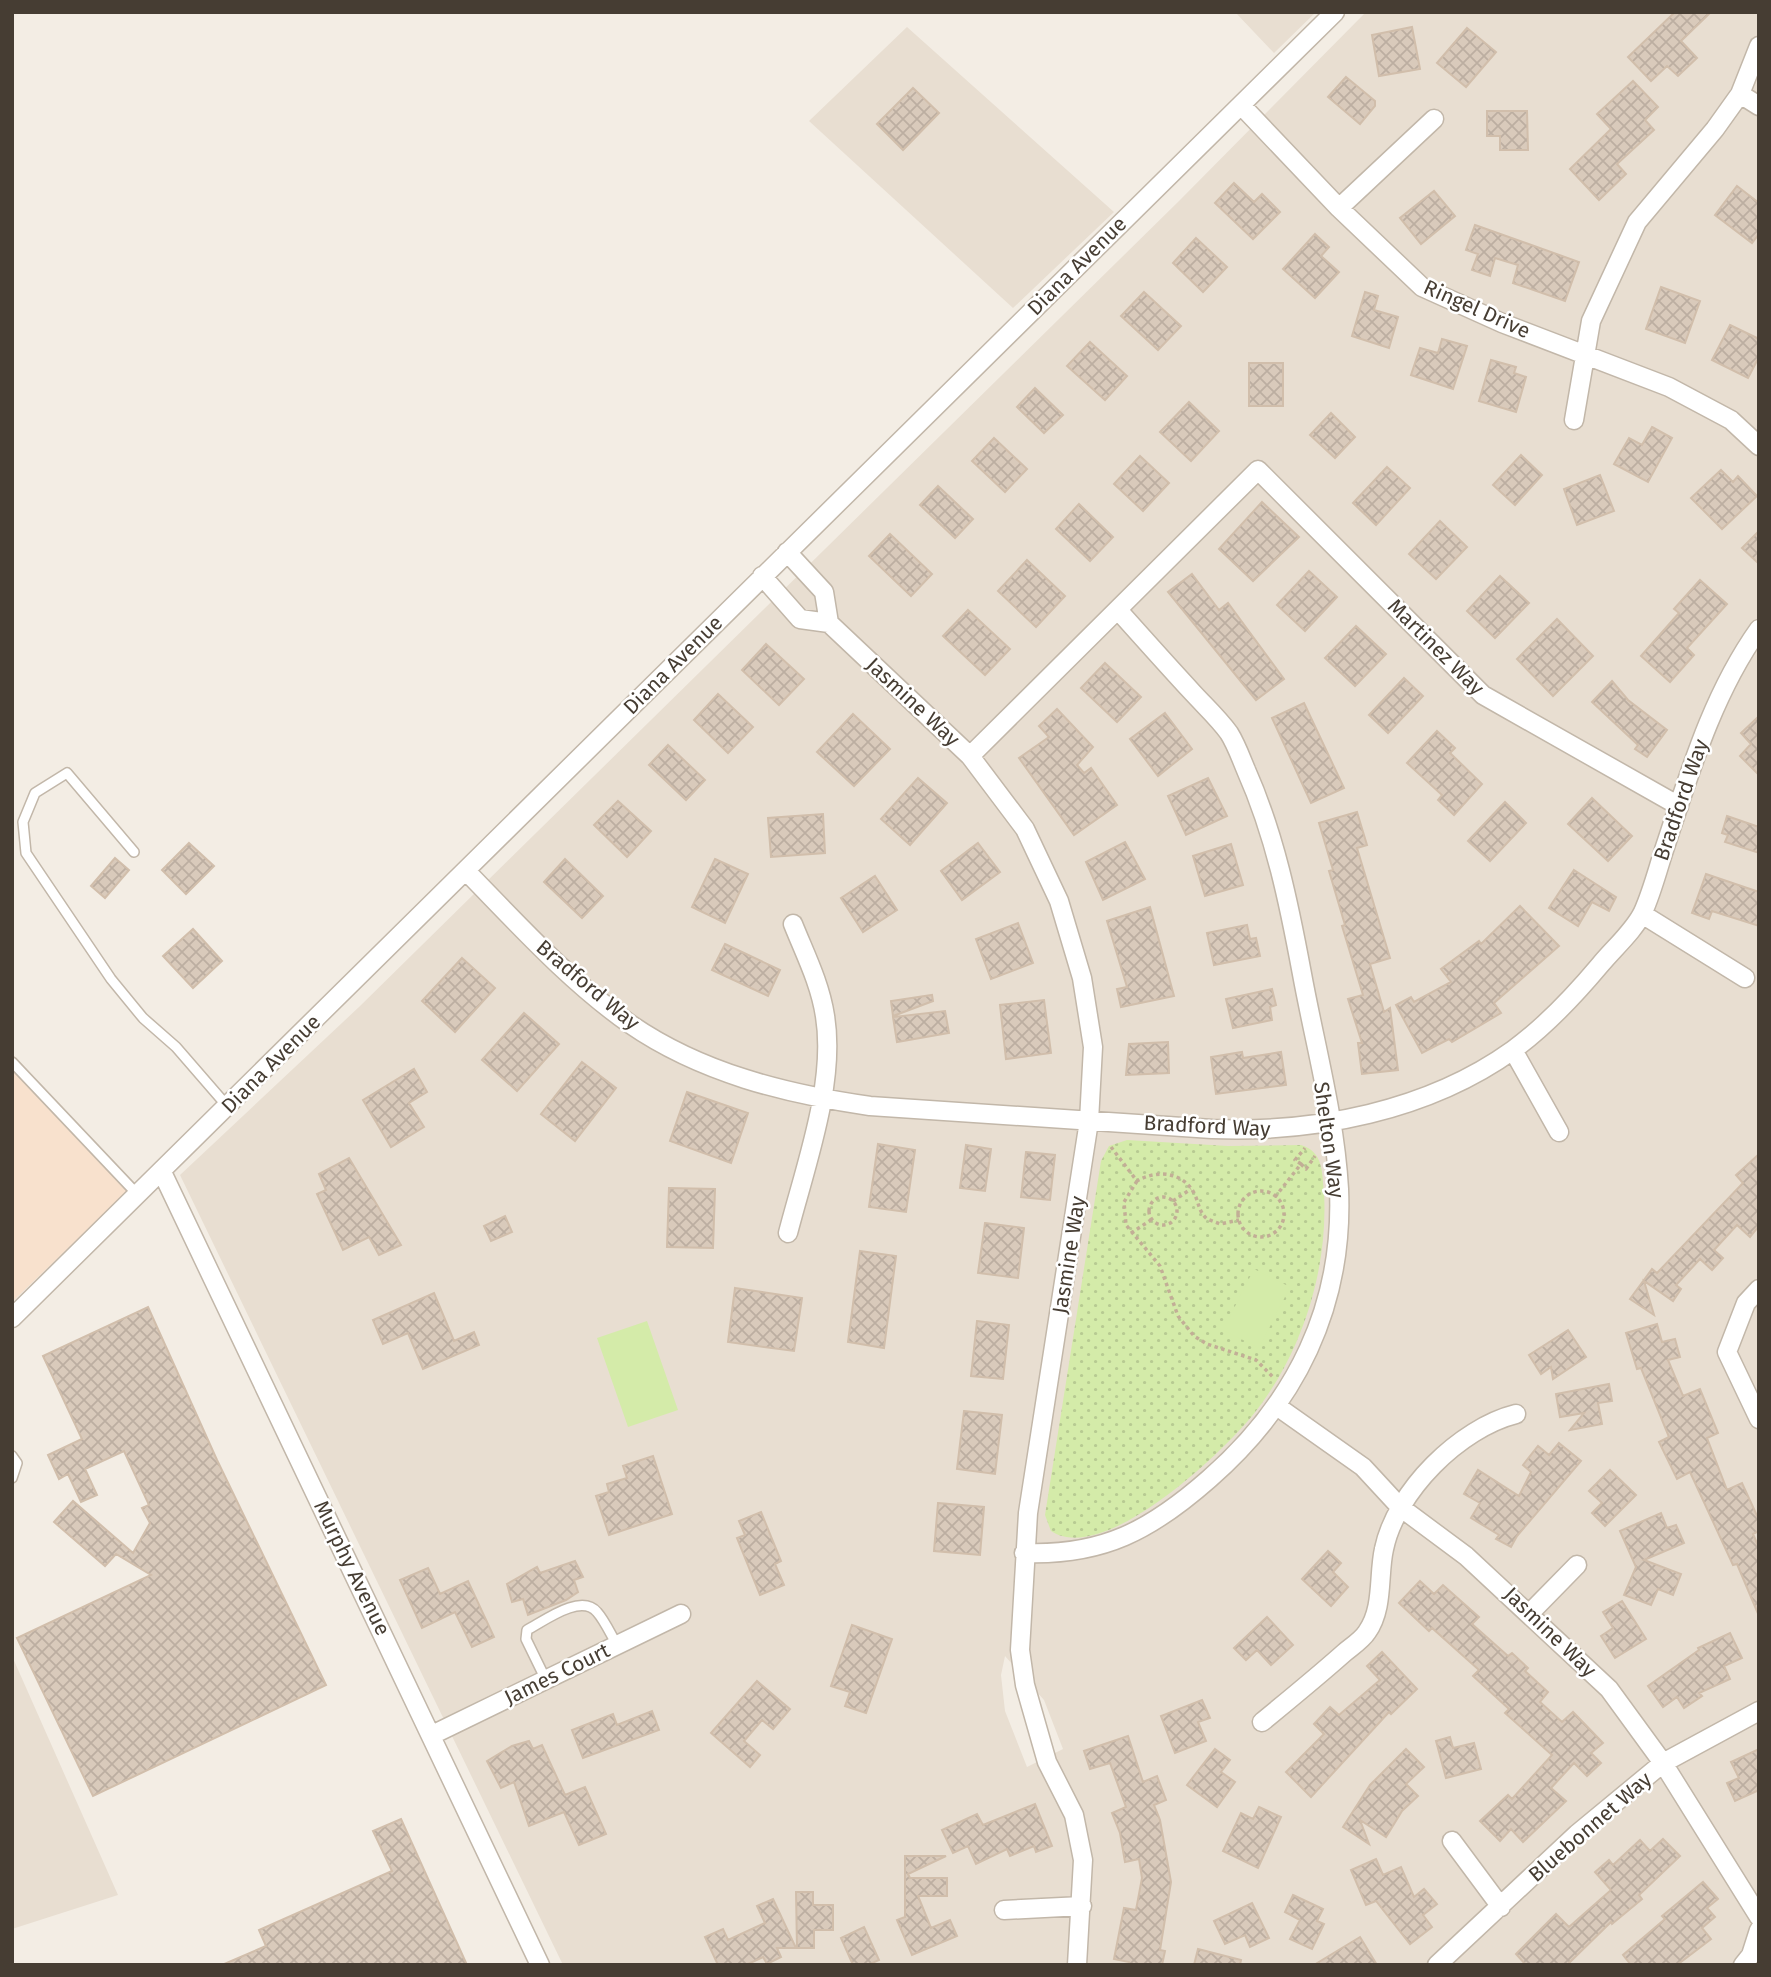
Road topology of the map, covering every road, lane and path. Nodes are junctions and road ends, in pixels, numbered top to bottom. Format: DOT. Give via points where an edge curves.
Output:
graph roads {
  1 [pos="1335,12"];
  2 [pos="1759,46"];
  3 [pos="1740,94"];
  4 [pos="1241,105"];
  5 [pos="1759,106"];
  6 [pos="1434,119"];
  7 [pos="1339,208"];
  8 [pos="1584,354"];
  9 [pos="1574,420"];
  10 [pos="1759,446"];
  11 [pos="786,552"];
  12 [pos="762,576"];
  13 [pos="1118,610"];
  14 [pos="829,623"];
  15 [pos="1759,629"];
  16 [pos="970,756"];
  17 [pos="1679,806"];
  18 [pos="134,852"];
  19 [pos="467,870"];
  20 [pos="1642,914"];
  21 [pos="793,924"];
  22 [pos="1745,978"];
  23 [pos="1513,1050"];
  24 [pos="12,1062"];
  25 [pos="820,1099"];
  26 [pos="228,1107"];
  27 [pos="1089,1121"];
  28 [pos="1329,1122"];
  29 [pos="1559,1132"];
  30 [pos="1111,1147"];
  31 [pos="1305,1148"];
  32 [pos="1315,1156"];
  33 [pos="1300,1164"];
  34 [pos="162,1172"];
  35 [pos="1137,1181"];
  36 [pos="1191,1189"];
  37 [pos="138,1195"];
  38 [pos="1275,1197"];
  39 [pos="1173,1202"];
  40 [pos="1151,1220"];
  41 [pos="1239,1220"];
  42 [pos="788,1233"];
  43 [pos="1131,1233"];
  44 [pos="1759,1289"];
  45 [pos="12,1318"];
  46 [pos="1276,1380"];
  47 [pos="1278,1407"];
  48 [pos="1516,1414"];
  49 [pos="1759,1419"];
  50 [pos="12,1456"];
  51 [pos="12,1478"];
  52 [pos="1400,1507"];
  53 [pos="1024,1553"];
  54 [pos="1577,1566"];
  55 [pos="1530,1613"];
  56 [pos="681,1614"];
  57 [pos="617,1645"];
  58 [pos="546,1680"];
  59 [pos="1759,1711"];
  60 [pos="1262,1722"];
  61 [pos="432,1735"];
  62 [pos="1663,1763"];
  63 [pos="1452,1841"];
  64 [pos="1082,1906"];
  65 [pos="1501,1907"];
  66 [pos="1004,1910"];
  67 [pos="1759,1917"];
  68 [pos="1759,1930"];
  69 [pos="540,1965"];
  70 [pos="1077,1965"];
  71 [pos="1437,1965"];
  72 [pos="1743,1965"];
  1 -- 4 [label="street, Diana Avenue"];
  2 -- 3 [label="street"];
  3 -- 5 [label="street"];
  3 -- 8 [label="street" via="1637,222 1591,321"];
  4 -- 7 [label="street, Ringel Drive"];
  4 -- 11 [label="street, Diana Avenue"];
  6 -- 7 [label="street"];
  7 -- 8 [label="street, Ringel Drive" via="1422,287"];
  8 -- 9 [label="street"];
  8 -- 10 [label="street, Ringel Drive" via="1669,387 1731,420"];
  11 -- 12 [label="street, Diana Avenue"];
  11 -- 14 [label="street" via="824,592"];
  12 -- 14 [label="street, Jasmine Way" via="800,619"];
  12 -- 19 [label="street, Diana Avenue"];
  13 -- 16 [label="street"];
  13 -- 17 [label="street, Martinez Way" via="1258,470 1483,695"];
  13 -- 28 [label="street, Shelton Way" via="1229,733 1263,808 1292,920"];
  14 -- 16 [label="street, Jasmine Way"];
  15 -- 17 [label="street, Bradford Way" via="1738,659 1711,718"];
  16 -- 27 [label="street, Jasmine Way" via="1025,829 1059,901 1082,978 1093,1047"];
  17 -- 20 [label="street, Bradford Way"];
  18 -- 26 [label="lane" via="67,773 35,793 23,822 26,853 44,883 143,1018 176,1047"];
  19 -- 25 [label="street, Bradford Way" via="555,962 630,1024 696,1061 752,1083"];
  19 -- 26 [label="street, Diana Avenue"];
  20 -- 22 [label="street"];
  20 -- 23 [label="street, Bradford Way" via="1568,1003"];
  21 -- 25 [label="street" via="818,984 825,1017 828,1055"];
  23 -- 28 [label="street, Bradford Way" via="1456,1083 1389,1109"];
  23 -- 29 [label="street"];
  24 -- 37 [label="lane"];
  25 -- 27 [label="street, Bradford Way"];
  25 -- 42 [label="street"];
  26 -- 34 [label="street, Diana Avenue"];
  27 -- 28 [label="street, Bradford Way" via="1248,1130"];
  27 -- 53 [label="street, Jasmine Way"];
  28 -- 47 [label="street, Shelton Way" via="1339,1187 1336,1260 1312,1343"];
  30 -- 35 [label="path"];
  31 -- 33 [label="path" via="1296,1160"];
  32 -- 33 [label="path" via="1306,1169"];
  33 -- 38 [label="path"];
  34 -- 37 [label="street, Diana Avenue"];
  34 -- 61 [label="street, Murphy Avenue"];
  35 -- 36 [label="path" via="1163,1173 1174,1175"];
  35 -- 43 [label="path" via="1123,1208"];
  36 -- 39 [label="path"];
  36 -- 41 [label="path" via="1207,1219 1220,1224"];
  37 -- 45 [label="street, Diana Avenue"];
  38 -- 41 [label="path" via="1262,1192 1247,1196"];
  38 -- 41 [label="path" via="1284,1218 1271,1235 1250,1234"];
  39 -- 40 [label="path" via="1166,1197 1153,1200 1148,1211"];
  39 -- 40 [label="path" via="1177,1213 1170,1223"];
  40 -- 43 [label="path"];
  43 -- 46 [label="path" via="1160,1266 1185,1327 1217,1349 1256,1360"];
  44 -- 49 [label="street" via="1746,1303 1727,1352"];
  47 -- 52 [label="street, Jasmine Way" via="1363,1468"];
  47 -- 53 [label="street, Shelton Way" via="1221,1469 1147,1527 1092,1548"];
  48 -- 52 [label="street" via="1491,1420 1443,1457"];
  50 -- 51 [label="lane" via="18,1463"];
  52 -- 55 [label="street, Jasmine Way" via="1466,1556"];
  52 -- 60 [label="street" via="1384,1549 1380,1595 1368,1632"];
  53 -- 64 [label="street, Jasmine Way" via="1020,1650 1025,1685 1047,1762 1074,1815 1083,1860"];
  54 -- 55 [label="street"];
  55 -- 62 [label="street, Jasmine Way" via="1609,1689"];
  56 -- 57 [label="street, James Court"];
  57 -- 58 [label="street, James Court"];
  57 -- 58 [label="lane" via="596,1610 585,1605 567,1609 527,1630 526,1639"];
  58 -- 61 [label="street, James Court"];
  59 -- 62 [label="street, Bluebonnet Way"];
  61 -- 69 [label="street, Murphy Avenue"];
  62 -- 65 [label="street, Bluebonnet Way"];
  62 -- 67 [label="street, Jasmine Way"];
  63 -- 65 [label="street"];
  64 -- 66 [label="street"];
  64 -- 70 [label="street, Jasmine Way"];
  65 -- 71 [label="street, Bluebonnet Way"];
  68 -- 72 [label="street"];
}
